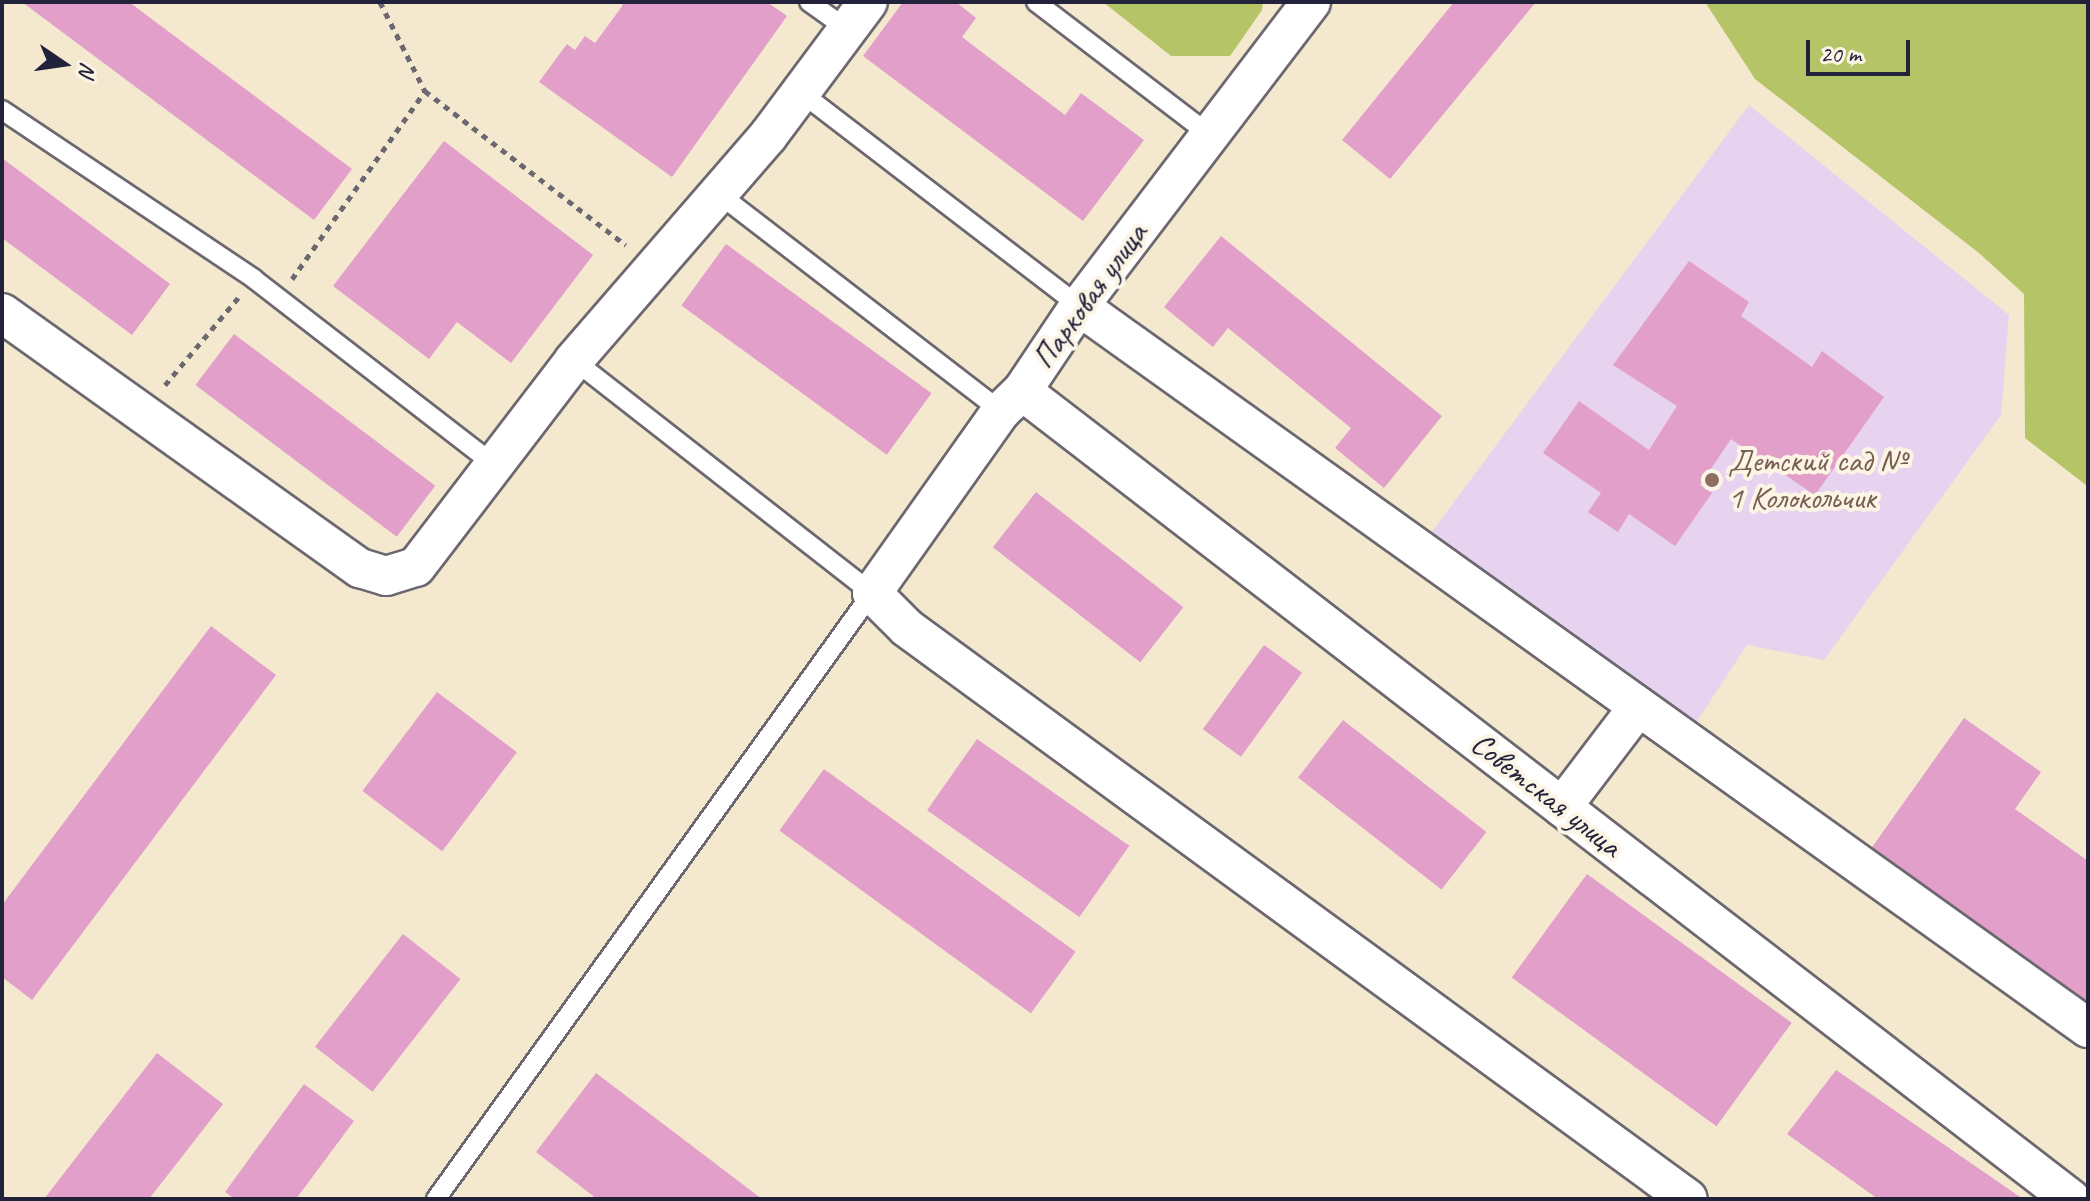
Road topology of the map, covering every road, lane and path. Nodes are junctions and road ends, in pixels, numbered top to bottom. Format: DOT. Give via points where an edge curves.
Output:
graph roads {
  1 [pos="380,2"];
  2 [pos="809,2"];
  3 [pos="1036,2"];
  4 [pos="1311,2"];
  5 [pos="858,16"];
  6 [pos="425,91"];
  7 [pos="799,91"];
  8 [pos="2,110"];
  9 [pos="1210,135"];
  10 [pos="719,194"];
  11 [pos="655,268"];
  12 [pos="254,279"];
  13 [pos="277,300"];
  14 [pos="1079,306"];
  15 [pos="2,313"];
  16 [pos="574,360"];
  17 [pos="1012,401"];
  18 [pos="142,413"];
  19 [pos="495,465"];
  20 [pos="872,593"];
  21 [pos="1638,707"];
  22 [pos="1562,807"];
  23 [pos="2088,1028"];
  24 [pos="436,1199"];
  25 [pos="1688,1199"];
  26 [pos="2071,1199"];
  1 -- 6 [label="path"];
  2 -- 5 [label="lane"];
  3 -- 9 [label="lane"];
  4 -- 9 [label="street, Парковая улица"];
  5 -- 7 [label="street"];
  6 -- 11 [label="path"];
  6 -- 13 [label="path"];
  7 -- 10 [label="street"];
  7 -- 14 [label="lane"];
  8 -- 12 [label="lane"];
  9 -- 14 [label="street, Парковая улица"];
  10 -- 11 [label="street"];
  10 -- 17 [label="lane"];
  11 -- 16 [label="street"];
  12 -- 13 [label="lane"];
  12 -- 18 [label="path"];
  13 -- 19 [label="lane"];
  14 -- 17 [label="street, Парковая улица"];
  14 -- 21 [label="street"];
  15 -- 18 [label="street"];
  16 -- 19 [label="street"];
  16 -- 20 [label="lane"];
  17 -- 20 [label="street, Парковая улица"];
  17 -- 22 [label="street, Советская улица"];
  18 -- 19 [label="street" via="360,568 386,576 416,567"];
  20 -- 24 [label="lane"];
  20 -- 25 [label="street" via="907,628"];
  21 -- 22 [label="street"];
  21 -- 23 [label="street"];
  22 -- 26 [label="street, Советская улица"];
}
